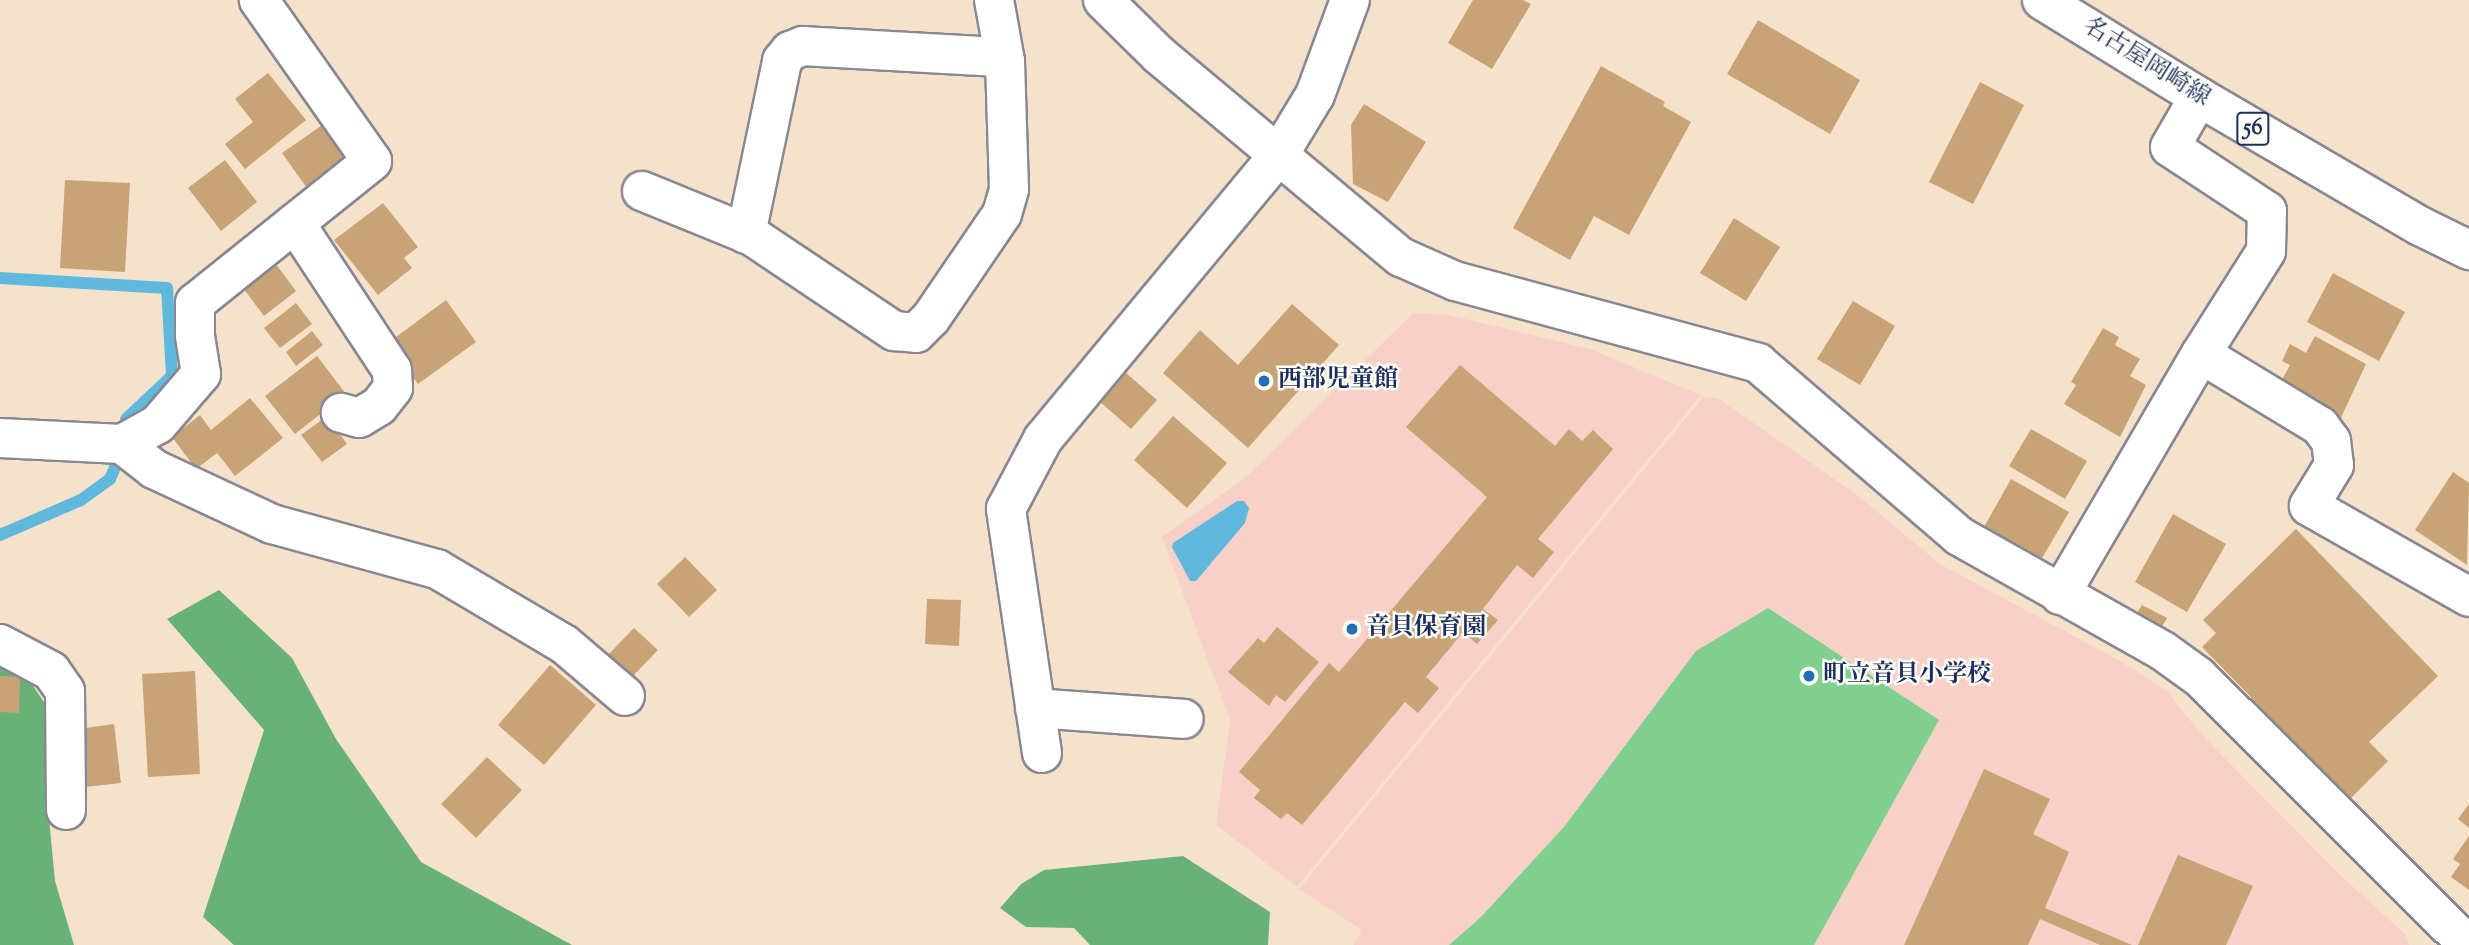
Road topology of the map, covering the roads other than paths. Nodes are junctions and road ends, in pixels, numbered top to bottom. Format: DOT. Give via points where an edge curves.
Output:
graph roads {
  1 [pos="260,0"];
  2 [pos="994,0"];
  3 [pos="1102,0"];
  4 [pos="1350,0"];
  5 [pos="2042,0"];
  6 [pos="1002,57"];
  7 [pos="2199,97"];
  8 [pos="1278,156"];
  9 [pos="642,191"];
  10 [pos="295,223"];
  11 [pos="746,234"];
  12 [pos="2469,250"];
  13 [pos="2201,354"];
  14 [pos="341,413"];
  15 [pos="0,438"];
  16 [pos="122,444"];
  17 [pos="2060,595"];
  18 [pos="2469,597"];
  19 [pos="0,644"];
  20 [pos="625,696"];
  21 [pos="1035,708"];
  22 [pos="1184,719"];
  23 [pos="1042,753"];
  24 [pos="66,810"];
  25 [pos="2468,945"];
  1 -- 10 [label="street" via="372,161"];
  2 -- 6 [label="street"];
  3 -- 8 [label="street"];
  4 -- 8 [label="street" via="1315,95"];
  5 -- 7 [label="street, 名古屋岡崎線 / 56"];
  6 -- 11 [label="street" via="803,46 790,51 782,61"];
  6 -- 11 [label="street" via="1009,189 1002,214 931,318 916,332 894,331"];
  7 -- 12 [label="street, 名古屋岡崎線 / 56"];
  7 -- 13 [label="street" via="2170,147 2267,211 2266,251"];
  8 -- 17 [label="street" via="1401,257 1455,281 1758,363 1959,536"];
  8 -- 21 [label="street" via="1043,439 1006,509"];
  9 -- 11 [label="street"];
  10 -- 14 [label="street" via="338,274 363,330 380,348 391,370 393,388 379,405 359,418"];
  10 -- 16 [label="street" via="195,303 201,374 158,424"];
  13 -- 17 [label="street"];
  13 -- 18 [label="street" via="2320,426 2331,441 2334,465 2309,506"];
  15 -- 16 [label="street"];
  16 -- 20 [label="street" via="154,469 272,524 437,569 564,644"];
  17 -- 25 [label="street" via="2164,651 2199,677"];
  19 -- 24 [label="street" via="51,671 65,691"];
  21 -- 22 [label="street"];
  21 -- 23 [label="street"];
}
